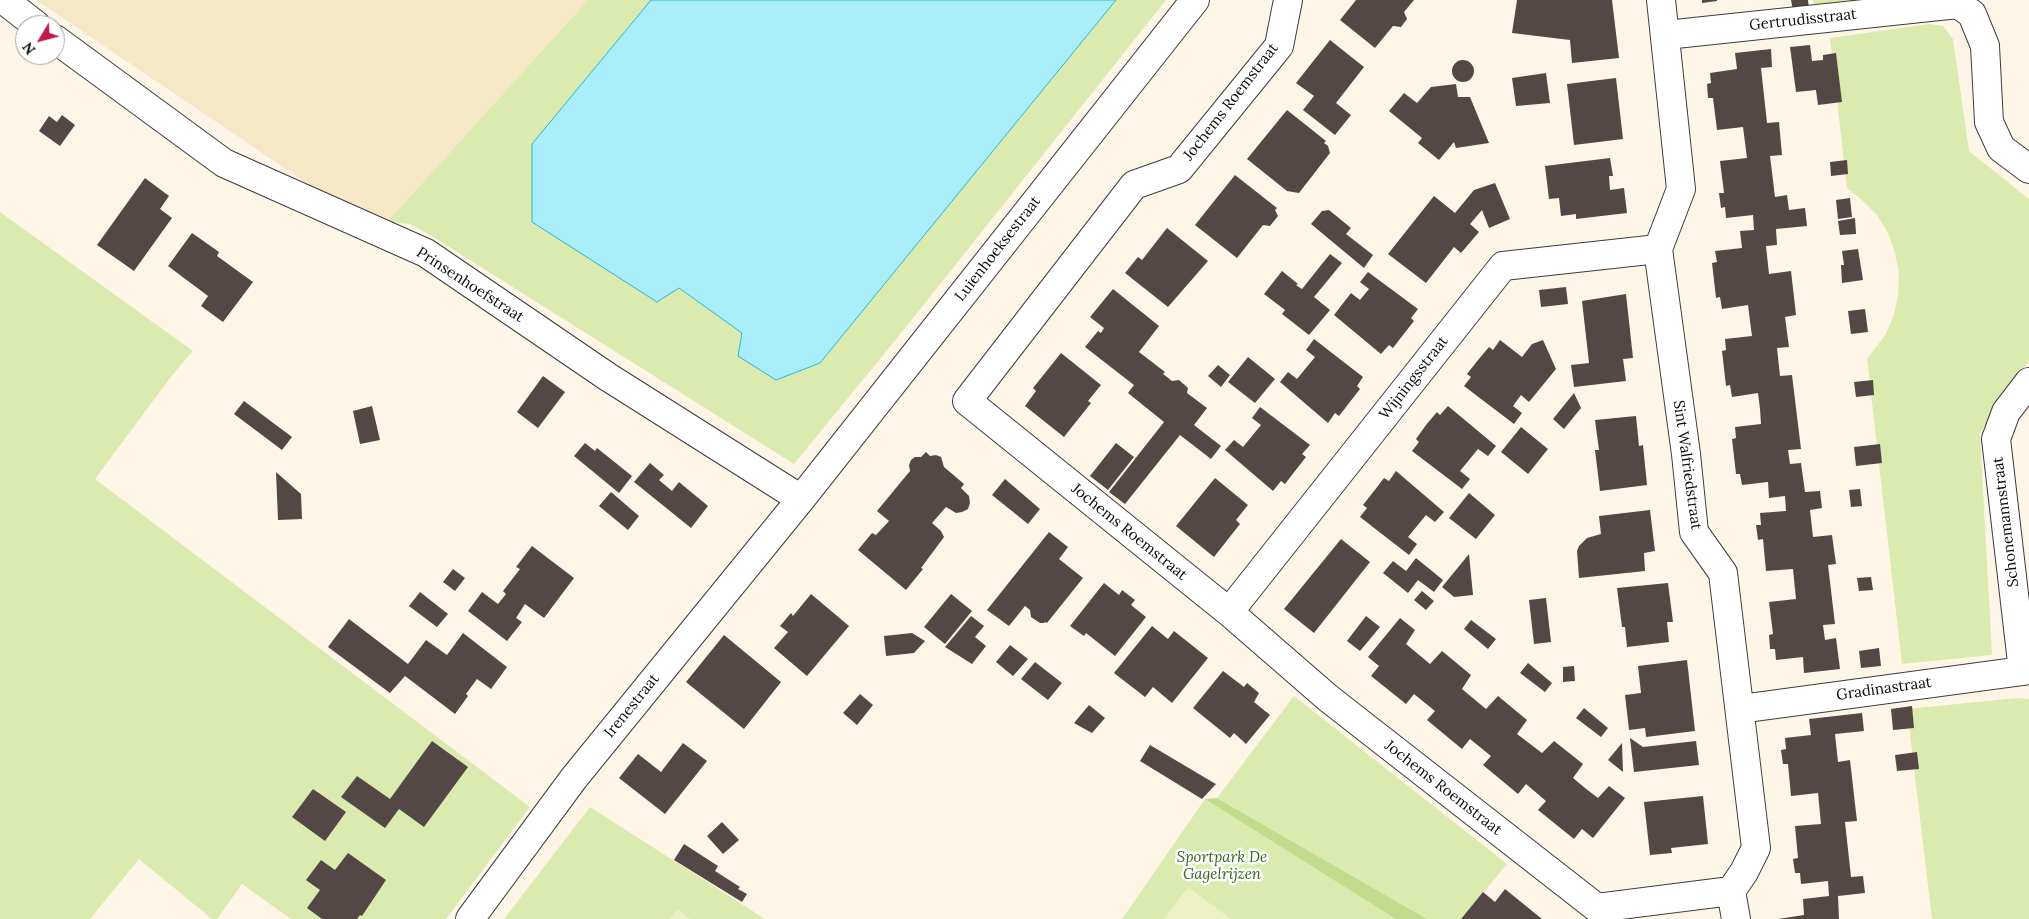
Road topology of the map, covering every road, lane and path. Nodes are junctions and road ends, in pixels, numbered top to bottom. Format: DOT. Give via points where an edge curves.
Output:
graph roads {
  1 [pos="4,0"];
  2 [pos="1195,0"];
  3 [pos="1288,0"];
  4 [pos="1661,0"];
  5 [pos="23,15"];
  6 [pos="1666,35"];
  7 [pos="65,46"];
  8 [pos="2029,169"];
  9 [pos="1658,250"];
  10 [pos="2029,382"];
  11 [pos="801,499"];
  12 [pos="1229,612"];
  13 [pos="2026,670"];
  14 [pos="1740,709"];
  15 [pos="1731,891"];
  16 [pos="470,919"];
  17 [pos="1736,919"];
  1 -- 5 [label="street"];
  2 -- 11 [label="street, Luienhoeksestraat"];
  3 -- 12 [label="street, Jochems Roemstraat" via="1279,46 1179,169 1134,185 966,400"];
  4 -- 6 [label="street, Sint Walfriedstraat"];
  6 -- 8 [label="street, Gertrudisstraat" via="1958,4 1972,14 1985,46 1989,122 2001,148"];
  6 -- 9 [label="street, Sint Walfriedstraat" via="1681,189"];
  7 -- 11 [label="street, Prinsenhoefstraat" via="224,163 426,253 608,378"];
  9 -- 12 [label="street, Wijningsstraat" via="1503,266"];
  9 -- 14 [label="street, Sint Walfriedstraat" via="1694,532 1724,573"];
  10 -- 13 [label="street, Schonemannstraat" via="2006,412 1996,439"];
  11 -- 16 [label="street, Irenestraat" via="574,778"];
  12 -- 15 [label="street, Jochems Roemstraat" via="1328,698 1597,908"];
  13 -- 14 [label="street, Gradinastraat"];
  14 -- 15 [label="street, Sint Walfriedstraat" via="1756,848"];
  15 -- 17 [label="street"];
}
